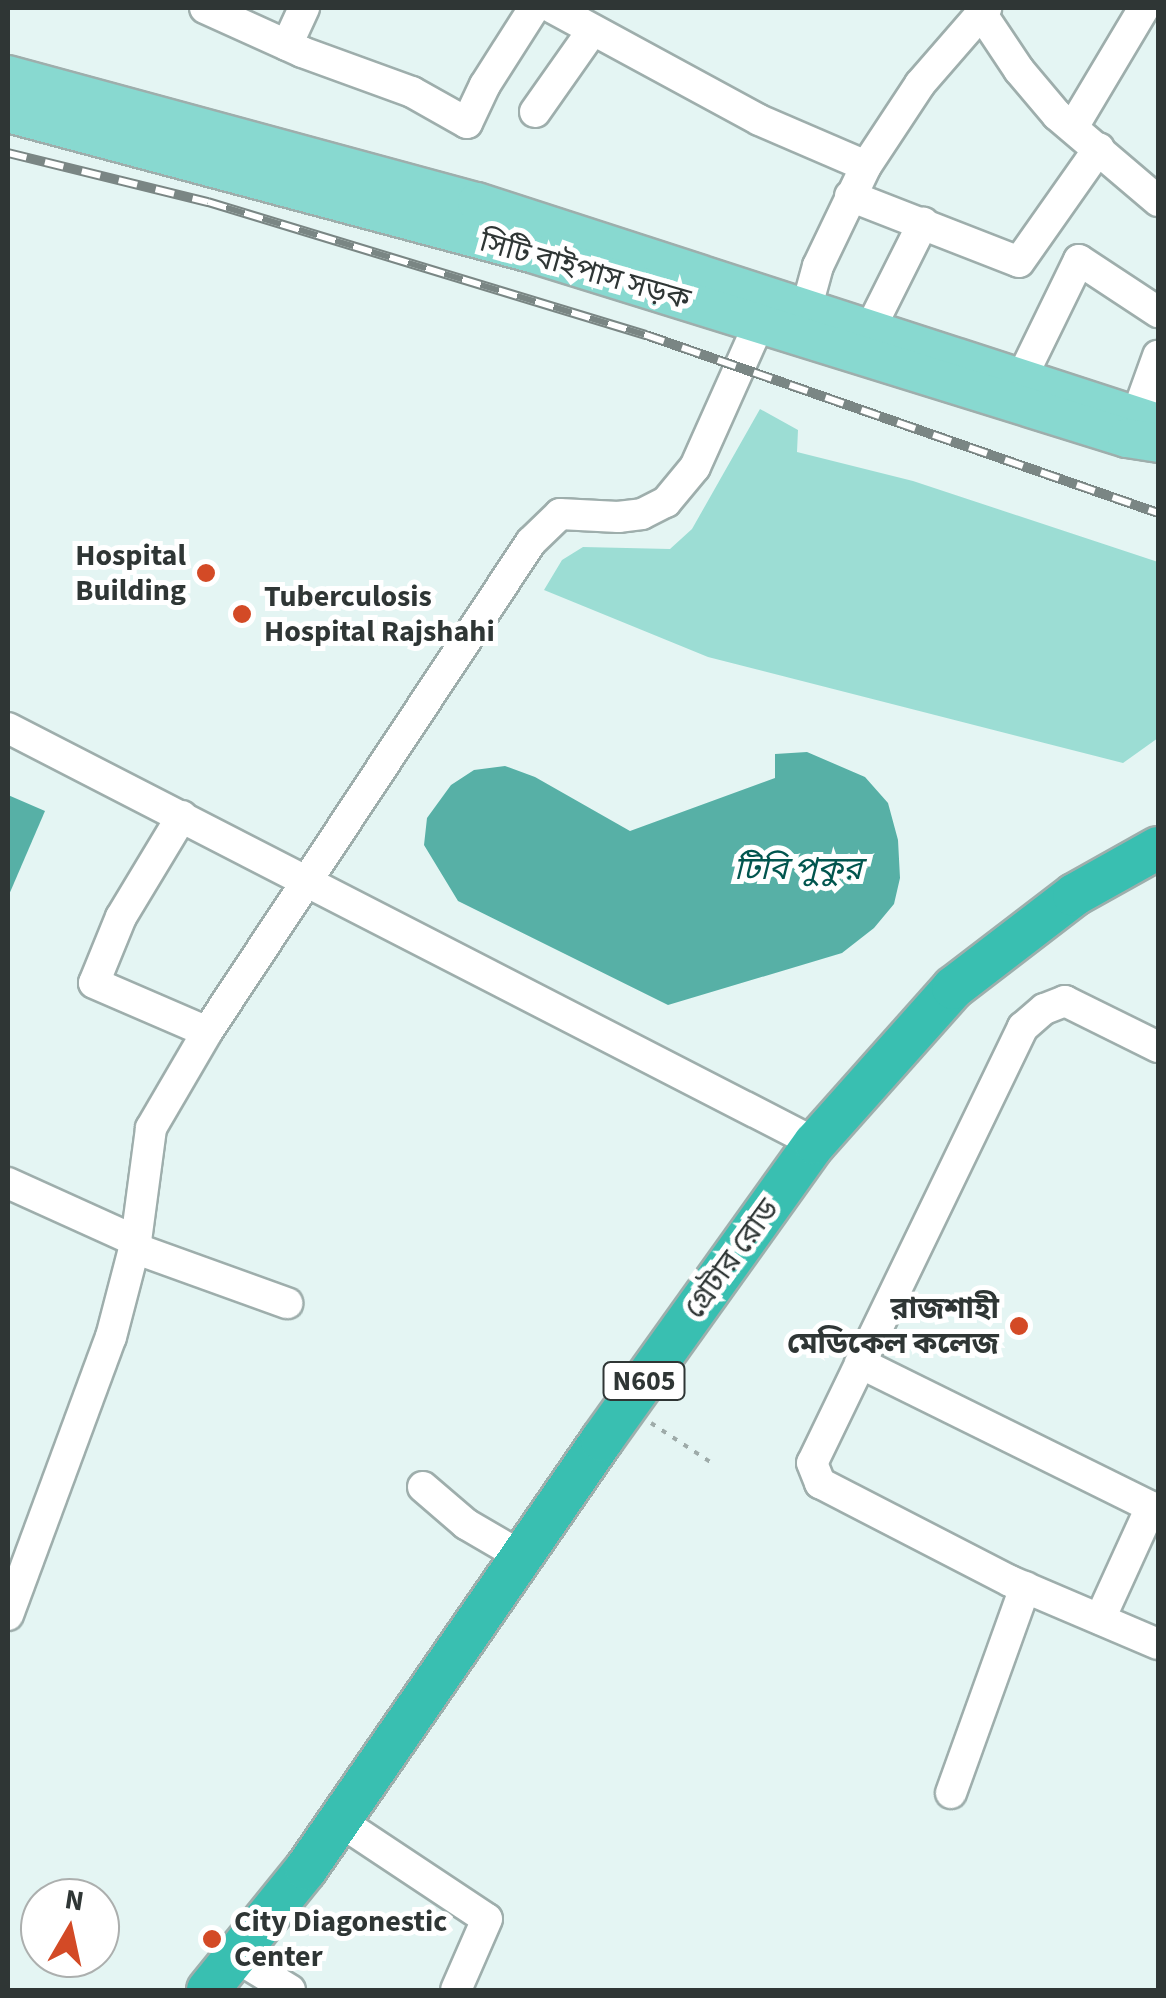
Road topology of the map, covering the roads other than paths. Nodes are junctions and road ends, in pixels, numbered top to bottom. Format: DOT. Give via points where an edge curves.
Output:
graph roads {
  1 [pos="205,8"];
  2 [pos="304,8"];
  3 [pos="534,8"];
  4 [pos="553,8"];
  5 [pos="1144,8"];
  6 [pos="984,10"];
  7 [pos="592,31"];
  8 [pos="287,45"];
  9 [pos="8,74"];
  10 [pos="535,112"];
  11 [pos="8,113"];
  12 [pos="1074,128"];
  13 [pos="1099,148"];
  14 [pos="866,166"];
  15 [pos="850,196"];
  16 [pos="1158,201"];
  17 [pos="923,223"];
  18 [pos="1158,312"];
  19 [pos="760,322"];
  20 [pos="802,322"];
  21 [pos="870,328"];
  22 [pos="1158,356"];
  23 [pos="1022,377"];
  24 [pos="1152,427"];
  25 [pos="8,728"];
  26 [pos="182,816"];
  27 [pos="1158,848"];
  28 [pos="1158,868"];
  29 [pos="306,880"];
  30 [pos="207,1032"];
  31 [pos="1158,1048"];
  32 [pos="815,1143"];
  33 [pos="8,1184"];
  34 [pos="135,1244"];
  35 [pos="744,1256"];
  36 [pos="287,1303"];
  37 [pos="860,1363"];
  38 [pos="423,1487"];
  39 [pos="522,1556"];
  40 [pos="1026,1588"];
  41 [pos="8,1615"];
  42 [pos="1100,1619"];
  43 [pos="484,1623"];
  44 [pos="1158,1644"];
  45 [pos="951,1794"];
  46 [pos="350,1828"];
  47 [pos="252,1954"];
  48 [pos="208,1990"];
  49 [pos="290,1990"];
  50 [pos="456,1990"];
  1 -- 8 [label="street"];
  2 -- 8 [label="street"];
  3 -- 8 [label="street" via="467,123 412,92"];
  4 -- 7 [label="street"];
  5 -- 12 [label="street"];
  6 -- 12 [label="street" via="1019,70"];
  6 -- 14 [label="street" via="920,84"];
  7 -- 10 [label="street"];
  7 -- 14 [label="street" via="759,120"];
  9 -- 20 [label="main road" via="477,202"];
  11 -- 19 [label="main road, সিটি বাইপাস সড়ক" via="535,254"];
  12 -- 13 [label="street"];
  13 -- 16 [label="street"];
  13 -- 17 [label="street" via="1020,262"];
  14 -- 15 [label="street"];
  15 -- 17 [label="street"];
  15 -- 20 [label="street"];
  17 -- 21 [label="street"];
  18 -- 23 [label="street" via="1079,260"];
  19 -- 20 [label="main road, সিটি বাইপাস সড়ক"];
  19 -- 29 [label="street" via="695,467 666,502 642,514 560,514 531,542"];
  20 -- 21 [label="main road"];
  20 -- 24 [label="main road, সিটি বাইপাস সড়ক" via="1127,438"];
  21 -- 23 [label="main road"];
  22 -- 24 [label="street"];
  23 -- 24 [label="main road"];
  25 -- 26 [label="street"];
  26 -- 29 [label="street"];
  26 -- 30 [label="street" via="121,917 94,983"];
  27 -- 32 [label="highway, গ্রেটার রোড / N605" via="1074,895 953,988"];
  28 -- 35 [label="highway, গ্রেটার রোড / N605" via="1097,900 973,993 876,1096"];
  29 -- 30 [label="street"];
  29 -- 32 [label="street"];
  30 -- 34 [label="street" via="151,1128"];
  31 -- 37 [label="street" via="1065,1001 1022,1027"];
  32 -- 35 [label="highway, গ্রেটার রোড / N605"];
  33 -- 34 [label="street"];
  34 -- 36 [label="street"];
  34 -- 41 [label="street" via="93,1394"];
  35 -- 39 [label="highway, গ্রেটার রোড / N605"];
  35 -- 43 [label="highway, গ্রেটার রোড / N605" via="639,1414"];
  37 -- 40 [label="street" via="812,1462 820,1482"];
  37 -- 42 [label="street" via="1151,1506"];
  38 -- 39 [label="street" via="466,1524"];
  39 -- 43 [label="highway, গ্রেটার রোড / N605"];
  40 -- 42 [label="street"];
  40 -- 45 [label="street"];
  42 -- 44 [label="street"];
  43 -- 46 [label="highway, গ্রেটার রোড / N605"];
  43 -- 47 [label="highway, গ্রেটার রোড / N605"];
  46 -- 47 [label="highway, গ্রেটার রোড / N605"];
  46 -- 50 [label="street" via="486,1918"];
  47 -- 48 [label="highway, গ্রেটার রোড / N605"];
  47 -- 49 [label="street"];
}
